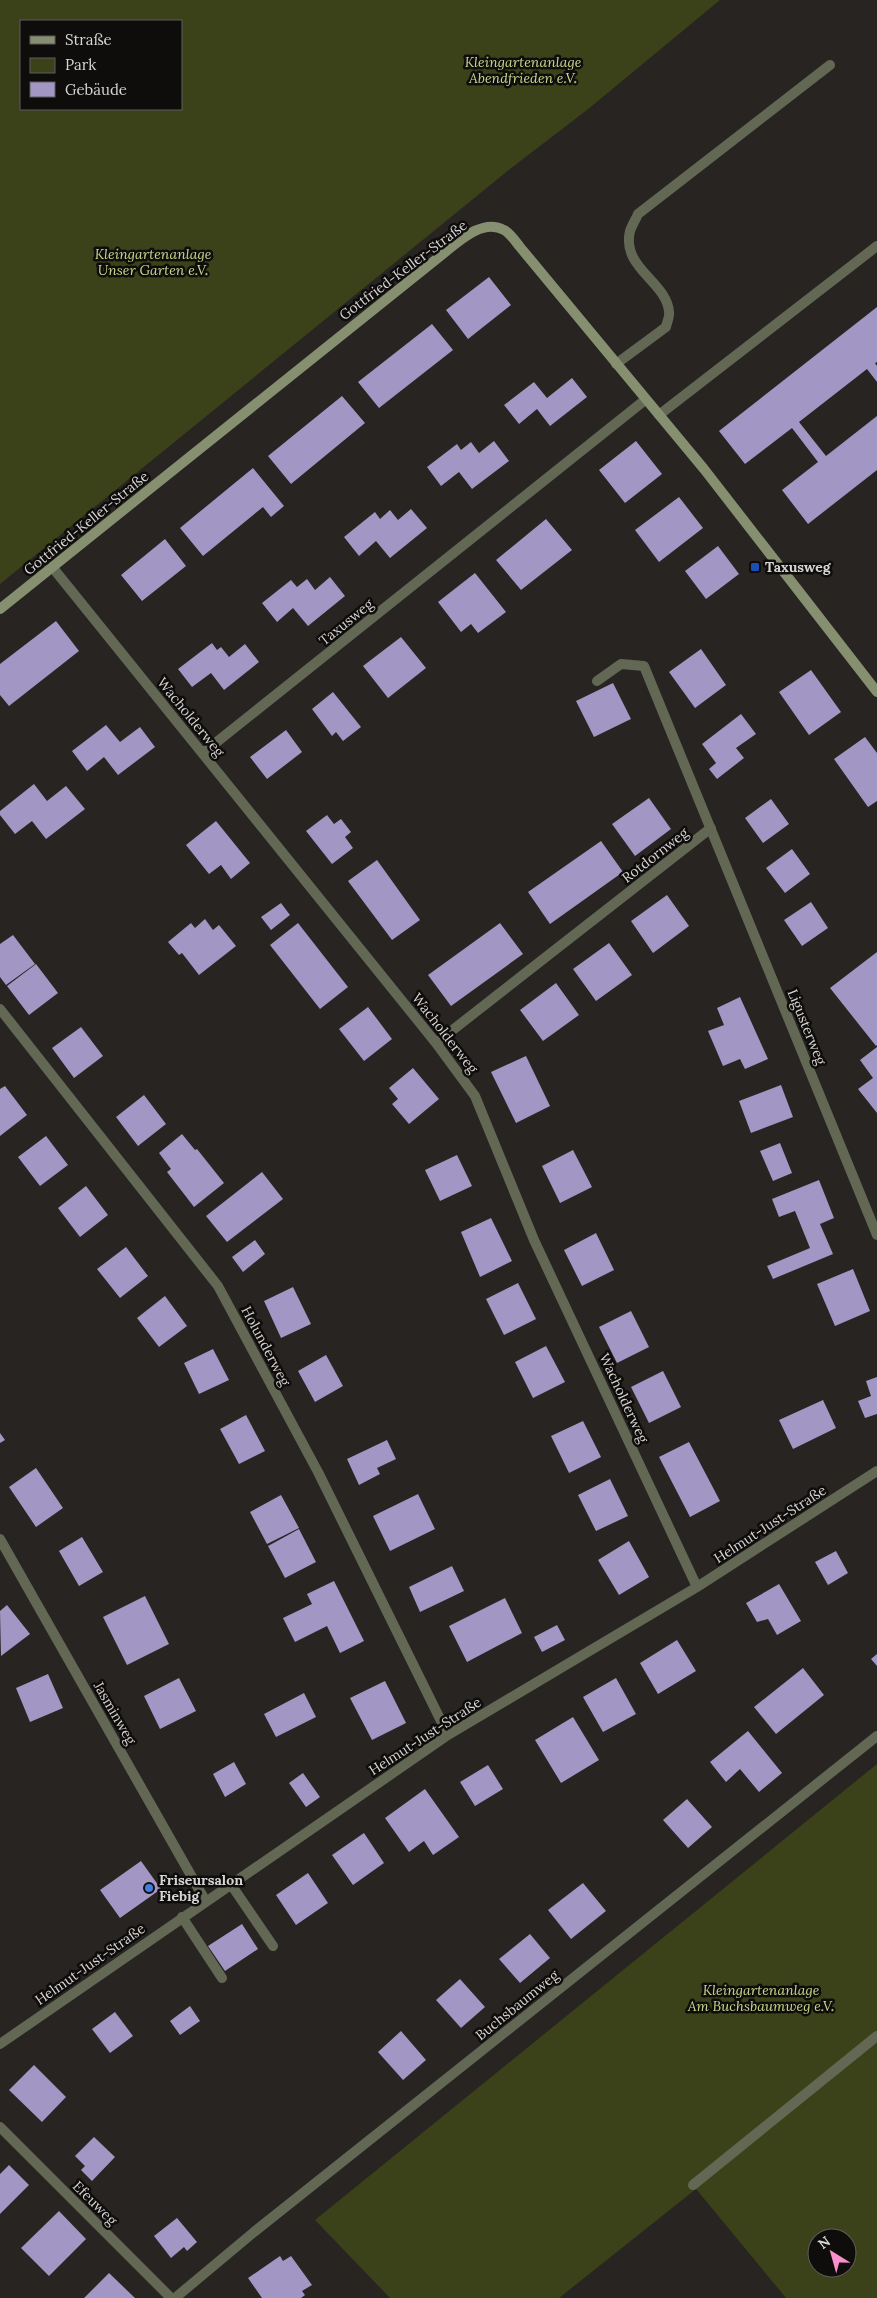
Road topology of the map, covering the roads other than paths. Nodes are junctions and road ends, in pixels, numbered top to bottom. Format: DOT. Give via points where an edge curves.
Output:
graph roads {
  1 [pos="830,65"];
  2 [pos="877,246"];
  3 [pos="616,364"];
  4 [pos="646,400"];
  5 [pos="658,415"];
  6 [pos="53,568"];
  7 [pos="0,609"];
  8 [pos="598,681"];
  9 [pos="877,692"];
  10 [pos="203,753"];
  11 [pos="711,828"];
  12 [pos="0,1009"];
  13 [pos="436,1043"];
  14 [pos="877,1235"];
  15 [pos="877,1471"];
  16 [pos="0,1539"];
  17 [pos="697,1587"];
  18 [pos="448,1735"];
  19 [pos="877,1736"];
  20 [pos="230,1883"];
  21 [pos="205,1900"];
  22 [pos="182,1917"];
  23 [pos="273,1946"];
  24 [pos="222,1978"];
  25 [pos="877,2036"];
  26 [pos="0,2044"];
  27 [pos="0,2127"];
  28 [pos="693,2185"];
  29 [pos="171,2298"];
  30 [pos="175,2298"];
  1 -- 3 [label="street" via="638,214 630,232 630,249 637,265 666,300 670,313 666,327"];
  2 -- 5 [label="street"];
  3 -- 4 [label="street, Gottfried-Keller-Straße"];
  3 -- 6 [label="street, Gottfried-Keller-Straße" via="504,230 487,226 468,234 436,259"];
  4 -- 5 [label="street, Gottfried-Keller-Straße"];
  4 -- 10 [label="street, Taxusweg"];
  5 -- 9 [label="street, Gottfried-Keller-Straße" via="771,553"];
  6 -- 7 [label="street, Gottfried-Keller-Straße"];
  6 -- 10 [label="street, Wacholderweg"];
  8 -- 11 [label="street" via="621,664 644,666"];
  10 -- 13 [label="street, Wacholderweg"];
  11 -- 13 [label="street, Rotdornweg"];
  11 -- 14 [label="street, Ligusterweg"];
  12 -- 18 [label="street, Holunderweg" via="218,1286 318,1472"];
  13 -- 17 [label="street, Wacholderweg" via="476,1096 534,1240"];
  15 -- 17 [label="street, Helmut-Just-Straße"];
  16 -- 21 [label="street, Jasminweg"];
  17 -- 18 [label="street, Helmut-Just-Straße"];
  18 -- 20 [label="street, Helmut-Just-Straße"];
  19 -- 30 [label="street, Buchsbaumweg"];
  20 -- 21 [label="street, Helmut-Just-Straße"];
  20 -- 23 [label="street"];
  21 -- 22 [label="street, Helmut-Just-Straße"];
  22 -- 24 [label="street"];
  22 -- 26 [label="street, Helmut-Just-Straße"];
  25 -- 28 [label="street"];
  27 -- 29 [label="street, Efeuweg"];
}
